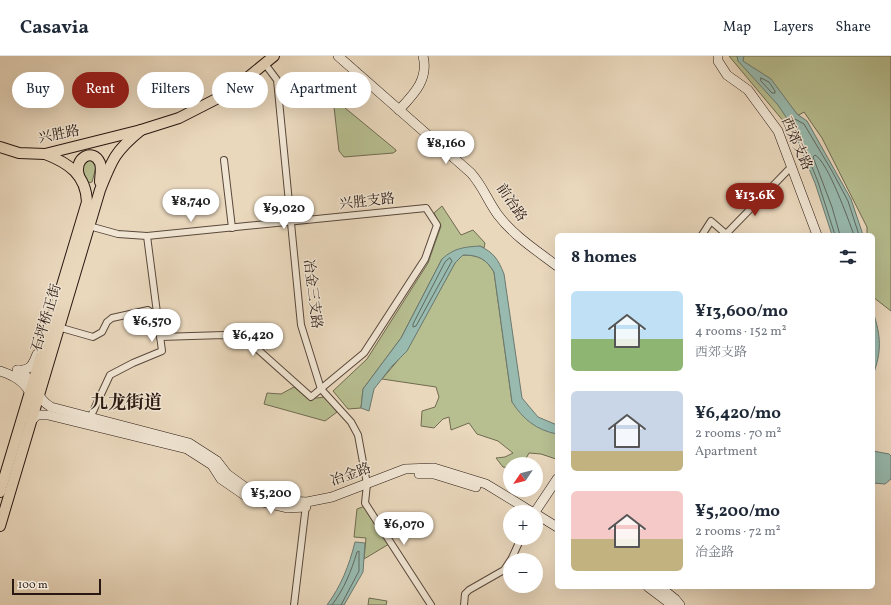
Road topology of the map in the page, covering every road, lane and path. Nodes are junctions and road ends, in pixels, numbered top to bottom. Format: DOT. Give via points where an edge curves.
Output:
graph roads {
  1 [pos="274,56"];
  2 [pos="338,56"];
  3 [pos="422,56"];
  4 [pos="718,56"];
  5 [pos="265,64"];
  6 [pos="399,110"];
  7 [pos="141,130"];
  8 [pos="0,147"];
  9 [pos="45,154"];
  10 [pos="224,160"];
  11 [pos="792,166"];
  12 [pos="80,179"];
  13 [pos="100,190"];
  14 [pos="292,221"];
  15 [pos="89,226"];
  16 [pos="232,228"];
  17 [pos="703,233"];
  18 [pos="725,233"];
  19 [pos="727,233"];
  20 [pos="816,233"];
  21 [pos="147,236"];
  22 [pos="555,265"];
  23 [pos="158,326"];
  24 [pos="58,327"];
  25 [pos="46,337"];
  26 [pos="160,338"];
  27 [pos="0,365"];
  28 [pos="0,371"];
  29 [pos="16,373"];
  30 [pos="321,389"];
  31 [pos="34,392"];
  32 [pos="49,411"];
  33 [pos="90,418"];
  34 [pos="30,422"];
  35 [pos="555,482"];
  36 [pos="367,487"];
  37 [pos="0,492"];
  38 [pos="306,504"];
  39 [pos="510,505"];
  40 [pos="521,505"];
  41 [pos="540,505"];
  42 [pos="543,518"];
  43 [pos="543,525"];
  44 [pos="555,525"];
  45 [pos="0,526"];
  46 [pos="555,533"];
  47 [pos="503,571"];
  48 [pos="651,589"];
  49 [pos="662,589"];
  50 [pos="294,605"];
  51 [pos="431,605"];
  52 [pos="464,605"];
  53 [pos="672,605"];
  54 [pos="680,605"];
  1 -- 5 [label="main road, 兴胜路"];
  2 -- 6 [label="main road, 前冶路"];
  3 -- 6 [label="main road" via="423,78 416,92"];
  4 -- 11 [label="main road, 西郊支路" via="718,61 727,75 748,90 768,116 778,131"];
  5 -- 7 [label="main road, 兴胜路" via="230,92 214,101 179,118"];
  5 -- 14 [label="street, 冶金三支路" via="277,80"];
  6 -- 22 [label="main road, 前冶路" via="471,173 482,186 497,214 514,234"];
  7 -- 9 [label="main road, 兴胜路"];
  7 -- 13 [label="main road, 石坪桥正街" via="114,156"];
  8 -- 9 [label="main road, 兴胜路" via="19,153"];
  9 -- 12 [label="main road, 石坪桥正街" via="70,166"];
  10 -- 16 [label="street"];
  11 -- 19 [label="street"];
  11 -- 20 [label="main road, 西郊支路"];
  12 -- 13 [label="main road" via="78,163 85,156 94,157 101,168"];
  12 -- 25 [label="main road, 石坪桥正街" via="86,192 86,208"];
  13 -- 15 [label="main road, 石坪桥正街"];
  14 -- 16 [label="street, 兴胜支路"];
  14 -- 30 [label="street, 冶金三支路" via="302,325"];
  14 -- 30 [label="street, 兴胜支路" via="426,208 437,225 425,259 364,354"];
  15 -- 21 [label="street, 兴胜支路" via="118,234"];
  15 -- 24 [label="main road, 石坪桥正街"];
  16 -- 21 [label="street, 兴胜支路"];
  17 -- 18 [label="street" via="711,222"];
  21 -- 23 [label="street"];
  23 -- 24 [label="street" via="154,315 146,310 112,318 102,332 93,337"];
  23 -- 26 [label="street"];
  24 -- 31 [label="main road, 石坪桥正街" via="46,369"];
  25 -- 29 [label="main road" via="32,366"];
  25 -- 31 [label="main road, 石坪桥正街"];
  26 -- 30 [label="street" via="224,335 244,338 311,398"];
  26 -- 33 [label="street" via="162,351 110,375"];
  27 -- 29 [label="main road"];
  28 -- 29 [label="main road"];
  29 -- 31 [label="main road"];
  30 -- 36 [label="street, 冶金三支路" via="351,422 358,435"];
  31 -- 32 [label="main road"];
  31 -- 34 [label="main road, 石坪桥正街"];
  31 -- 37 [label="main road, 石坪桥正街" via="24,412"];
  32 -- 33 [label="main road, 冶金路"];
  32 -- 34 [label="main road" via="38,415"];
  32 -- 38 [label="main road, 冶金路" via="187,449 212,465 221,480 250,499 287,508"];
  33 -- 38 [label="main road, 冶金路" via="189,443 217,461 227,474 253,493"];
  34 -- 45 [label="main road, 石坪桥正街"];
  35 -- 41 [label="main road"];
  36 -- 38 [label="main road, 冶金路"];
  36 -- 39 [label="main road, 冶金路" via="408,474 434,474 485,490"];
  36 -- 40 [label="main road, 冶金路" via="405,469 434,468 486,484"];
  36 -- 51 [label="street" via="365,503"];
  38 -- 50 [label="street"];
  42 -- 44 [label="main road, 冶金路"];
  43 -- 46 [label="main road"];
  47 -- 52 [label="street" via="469,590 465,594"];
  48 -- 53 [label="main road"];
  49 -- 54 [label="main road"];
}
